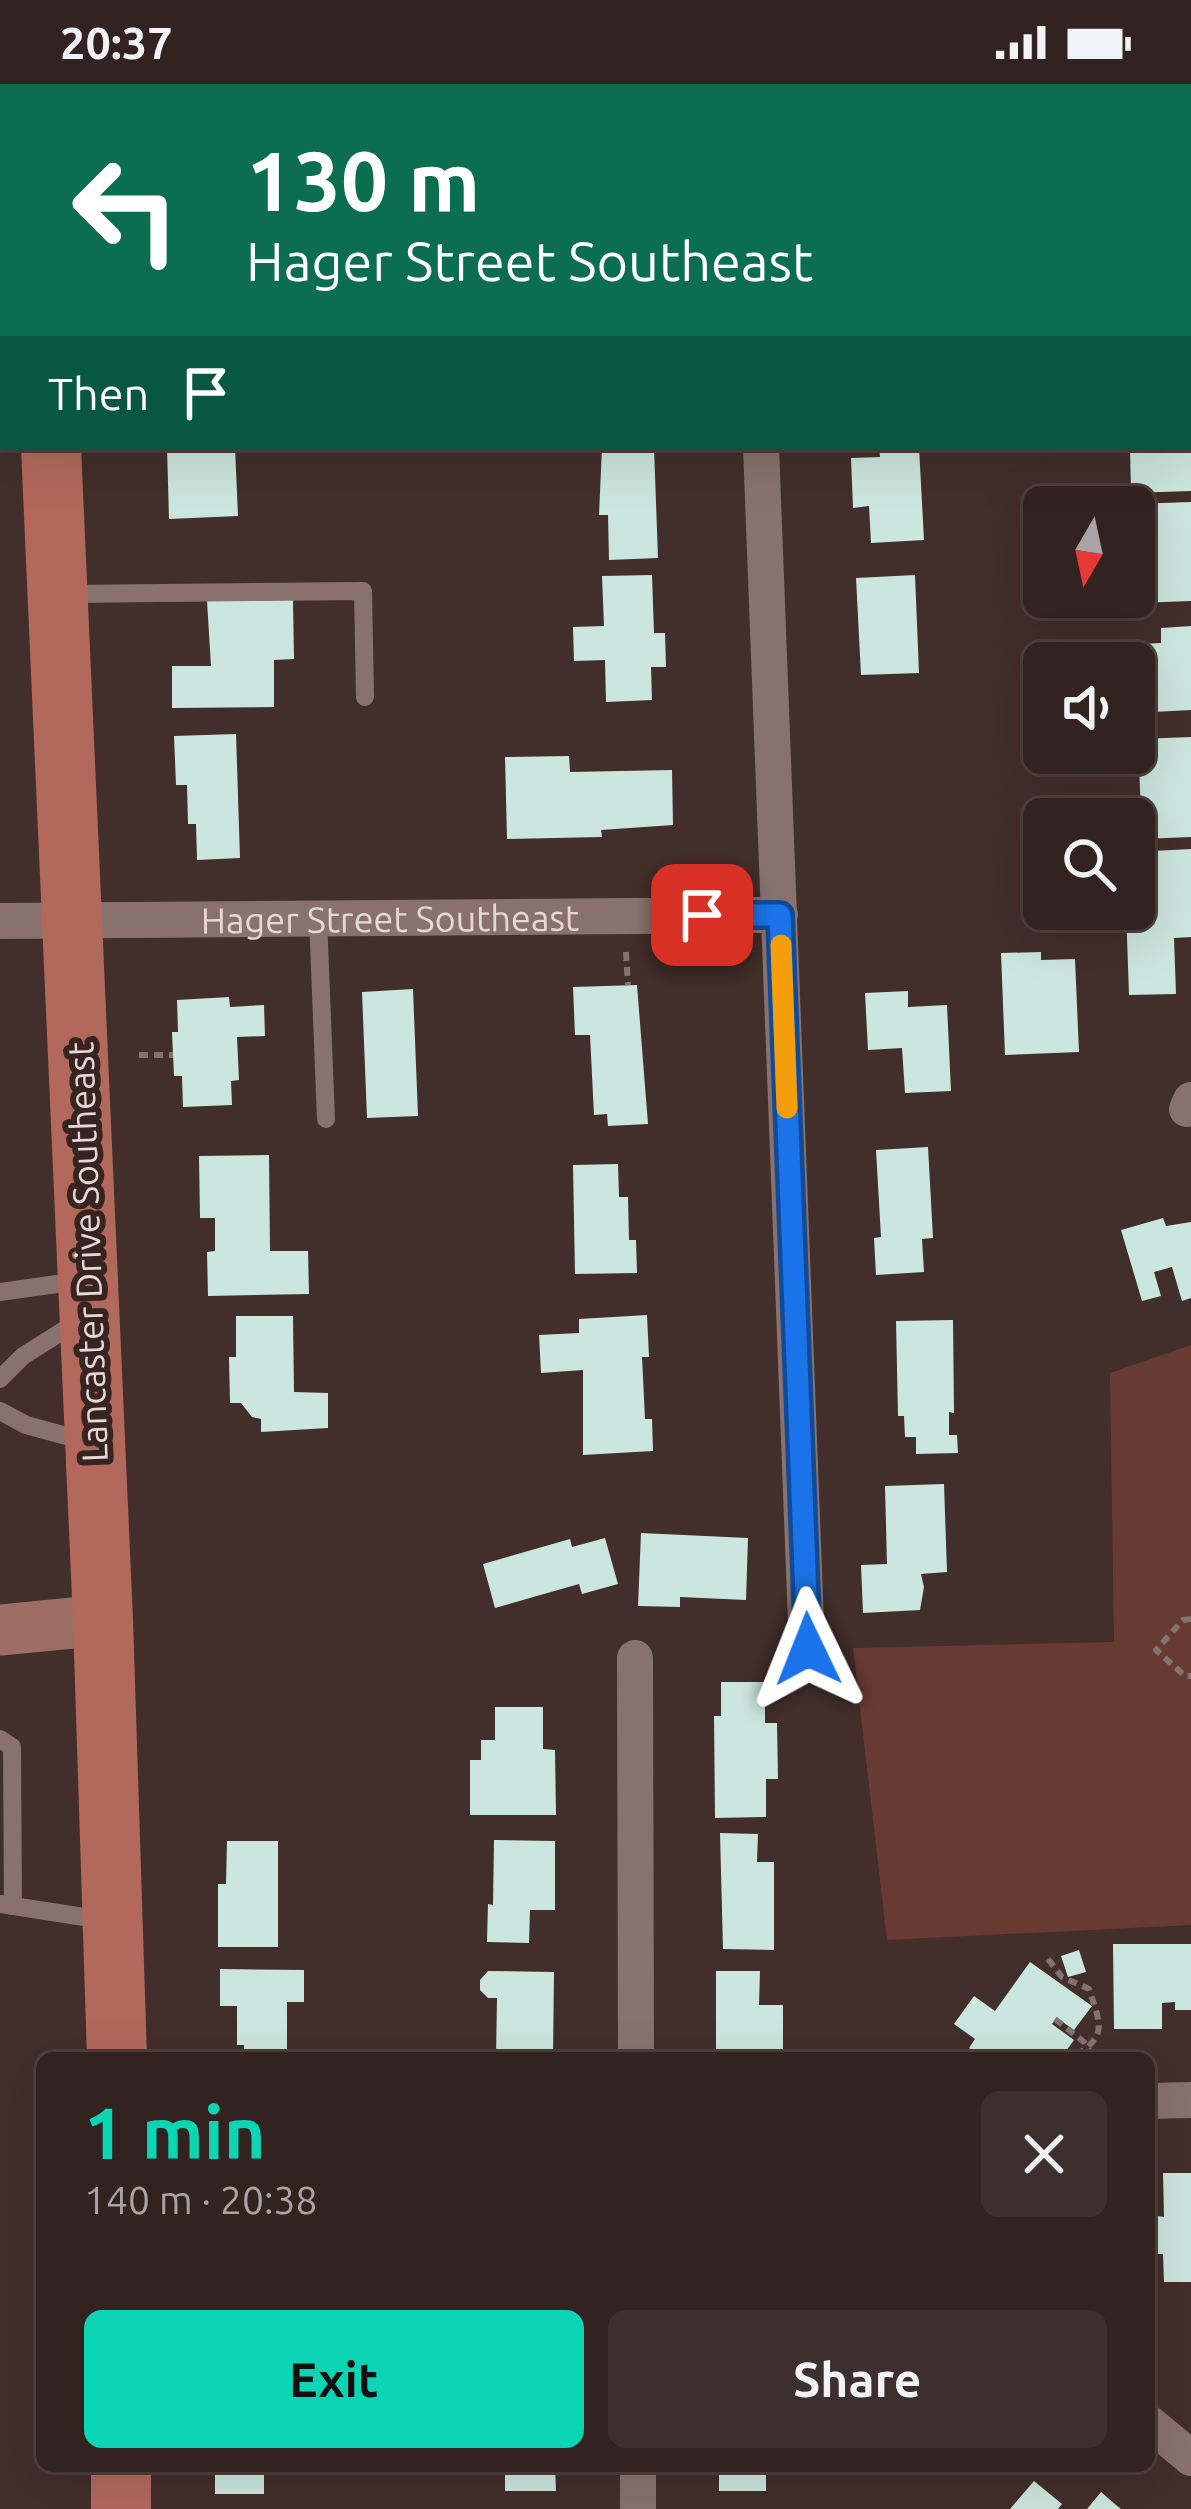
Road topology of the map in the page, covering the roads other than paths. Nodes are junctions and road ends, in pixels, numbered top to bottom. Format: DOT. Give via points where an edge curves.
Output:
graph roads {
  1 [pos="51,450"];
  2 [pos="760,450"];
  3 [pos="58,594"];
  4 [pos="364,697"];
  5 [pos="780,915"];
  6 [pos="318,918"];
  7 [pos="73,920"];
  8 [pos="0,921"];
  9 [pos="326,1119"];
  10 [pos="0,1292"];
  11 [pos="89,1297"];
  12 [pos="0,1379"];
  13 [pos="0,1411"];
  14 [pos="94,1444"];
  15 [pos="103,1620"];
  16 [pos="0,1630"];
  17 [pos="808,1649"];
  18 [pos="634,1658"];
  19 [pos="0,1739"];
  20 [pos="6,1905"];
  21 [pos="114,1922"];
  22 [pos="117,2052"];
  23 [pos="636,2052"];
  24 [pos="1191,2099"];
  25 [pos="1155,2101"];
  26 [pos="1155,2428"];
  27 [pos="1191,2458"];
  28 [pos="121,2472"];
  29 [pos="638,2472"];
  30 [pos="122,2509"];
  31 [pos="638,2509"];
  1 -- 3 [label="main road, Lancaster Drive Southeast"];
  2 -- 5 [label="street"];
  3 -- 4 [label="lane" via="363,591"];
  3 -- 7 [label="main road, Lancaster Drive Southeast"];
  5 -- 6 [label="street, Hager Street Southeast"];
  5 -- 17 [label="street"];
  6 -- 7 [label="street, Hager Street Southeast"];
  6 -- 9 [label="lane"];
  7 -- 8 [label="street, Hager Street Southeast"];
  7 -- 11 [label="main road, Lancaster Drive Southeast"];
  10 -- 11 [label="lane"];
  11 -- 12 [label="lane"];
  11 -- 14 [label="main road, Lancaster Drive Southeast"];
  13 -- 14 [label="lane"];
  14 -- 15 [label="main road, Lancaster Drive Southeast"];
  15 -- 16 [label="street"];
  15 -- 21 [label="main road, Lancaster Drive Southeast"];
  18 -- 23 [label="street"];
  19 -- 20 [label="lane" via="12,1747"];
  20 -- 21 [label="lane"];
  21 -- 22 [label="main road, Lancaster Drive Southeast"];
  24 -- 25 [label="street"];
  26 -- 27 [label="street"];
  28 -- 30 [label="main road"];
  29 -- 31 [label="street"];
}
